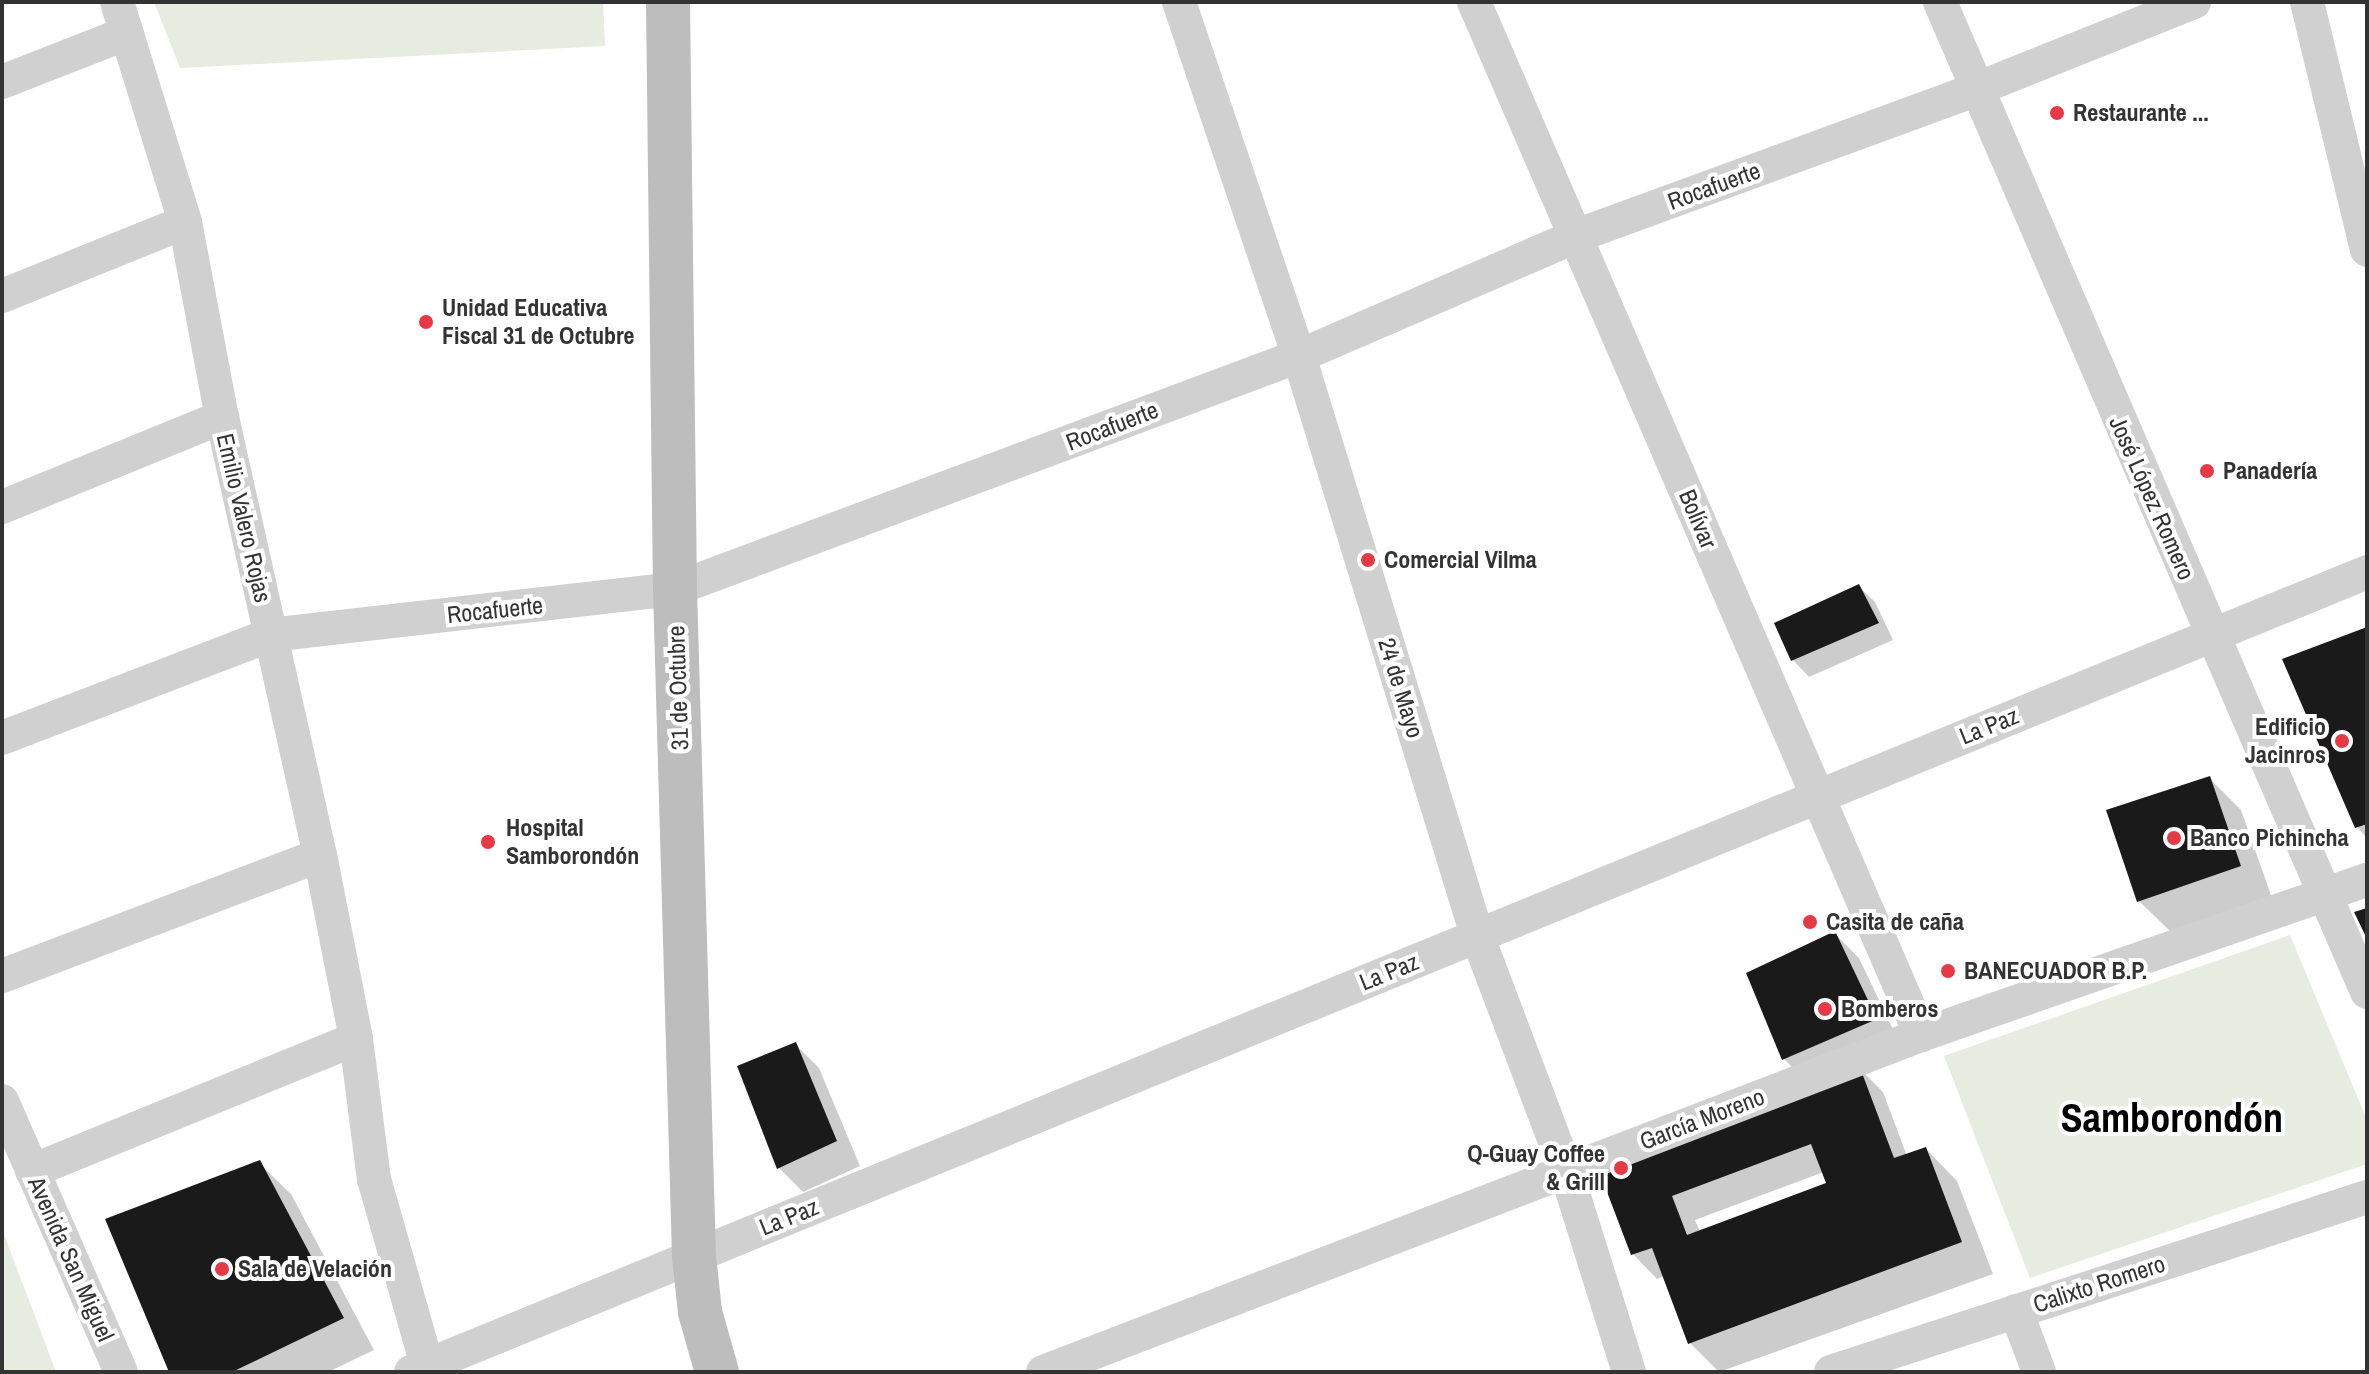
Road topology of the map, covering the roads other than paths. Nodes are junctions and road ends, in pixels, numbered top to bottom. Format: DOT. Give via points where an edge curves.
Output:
graph roads {
  1 [pos="668,2"];
  2 [pos="1179,2"];
  3 [pos="1474,2"];
  4 [pos="1940,2"];
  5 [pos="2194,2"];
  6 [pos="2307,2"];
  7 [pos="122,18"];
  8 [pos="2,82"];
  9 [pos="1974,90"];
  10 [pos="185,222"];
  11 [pos="1576,236"];
  12 [pos="2367,250"];
  13 [pos="2,296"];
  14 [pos="1299,356"];
  15 [pos="222,417"];
  16 [pos="2,507"];
  17 [pos="2367,572"];
  18 [pos="675,589"];
  19 [pos="270,635"];
  20 [pos="2212,635"];
  21 [pos="2,738"];
  22 [pos="1818,796"];
  23 [pos="320,855"];
  24 [pos="2367,880"];
  25 [pos="2324,897"];
  26 [pos="1477,935"];
  27 [pos="2,976"];
  28 [pos="2367,992"];
  29 [pos="1921,1035"];
  30 [pos="356,1039"];
  31 [pos="2,1101"];
  32 [pos="32,1171"];
  33 [pos="1566,1171"];
  34 [pos="2367,1197"];
  35 [pos="694,1256"];
  36 [pos="2016,1311"];
  37 [pos="419,1369"];
  38 [pos="121,1372"];
  39 [pos="717,1372"];
  40 [pos="1043,1372"];
  41 [pos="1629,1372"];
  42 [pos="1831,1372"];
  43 [pos="2039,1372"];
  1 -- 18 [label="street, 31 de Octubre"];
  2 -- 14 [label="street, 24 de Mayo"];
  3 -- 11 [label="street, Bolívar"];
  4 -- 9 [label="street, José López Romero"];
  5 -- 9 [label="street, Rocafuerte"];
  6 -- 12 [label="street"];
  7 -- 8 [label="street"];
  7 -- 10 [label="street, Emilio Valero Rojas"];
  9 -- 11 [label="street, Rocafuerte"];
  9 -- 20 [label="street, José López Romero"];
  10 -- 13 [label="street"];
  10 -- 15 [label="street, Emilio Valero Rojas"];
  11 -- 14 [label="street, Rocafuerte"];
  11 -- 22 [label="street, Bolívar"];
  14 -- 18 [label="street, Rocafuerte"];
  14 -- 26 [label="street, 24 de Mayo"];
  15 -- 16 [label="street"];
  15 -- 19 [label="street, Emilio Valero Rojas"];
  17 -- 20 [label="street, La Paz"];
  18 -- 19 [label="street, Rocafuerte"];
  18 -- 35 [label="street, 31 de Octubre"];
  19 -- 21 [label="street, Rocafuerte"];
  19 -- 23 [label="street, Emilio Valero Rojas"];
  20 -- 22 [label="street, La Paz"];
  20 -- 25 [label="street, José López Romero"];
  22 -- 26 [label="street, La Paz"];
  22 -- 29 [label="street, Bolívar"];
  23 -- 27 [label="street"];
  23 -- 30 [label="street, Emilio Valero Rojas"];
  24 -- 25 [label="street, García Moreno"];
  25 -- 28 [label="street, José López Romero"];
  25 -- 29 [label="street, García Moreno"];
  26 -- 33 [label="street, 24 de Mayo"];
  26 -- 35 [label="street, La Paz"];
  29 -- 33 [label="street, García Moreno"];
  30 -- 32 [label="street"];
  30 -- 37 [label="street, Emilio Valero Rojas" via="374,1179"];
  31 -- 32 [label="street, Avenida San Miguel"];
  32 -- 38 [label="street, Avenida San Miguel"];
  33 -- 40 [label="street, García Moreno"];
  33 -- 41 [label="street, 24 de Mayo"];
  34 -- 36 [label="street, Calixto Romero"];
  35 -- 37 [label="street, La Paz"];
  35 -- 39 [label="street, 31 de Octubre" via="700,1312"];
  36 -- 42 [label="street, Calixto Romero"];
  36 -- 43 [label="street"];
}
